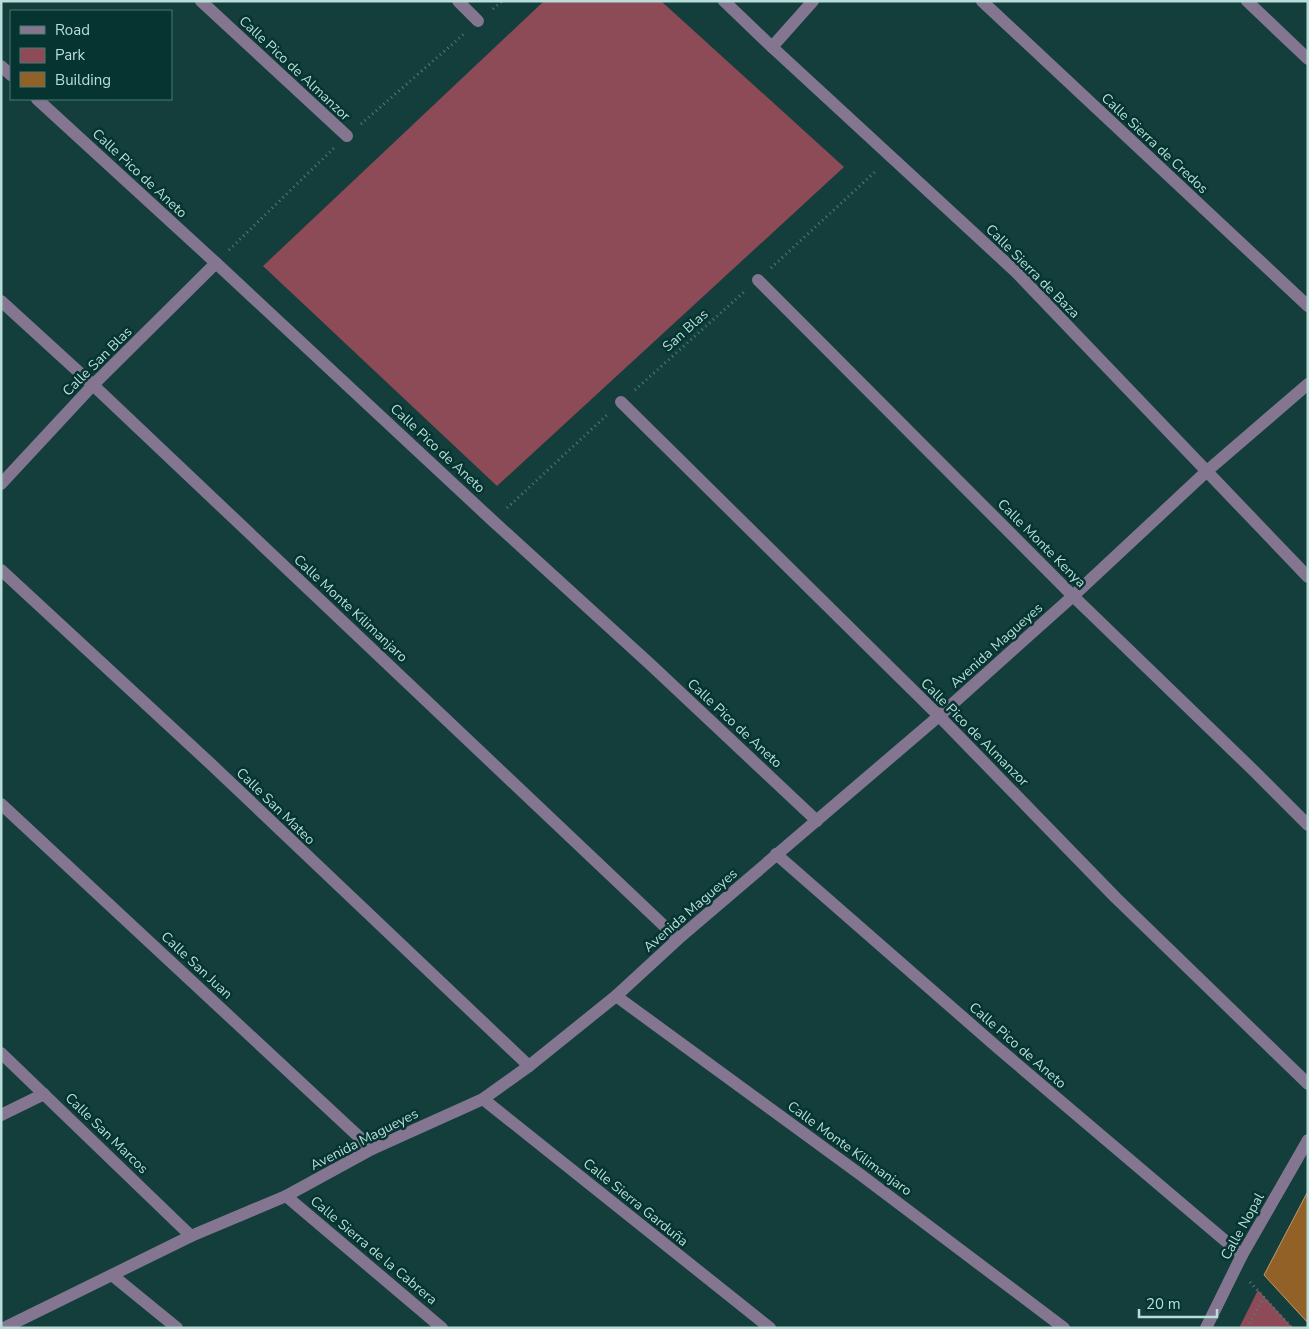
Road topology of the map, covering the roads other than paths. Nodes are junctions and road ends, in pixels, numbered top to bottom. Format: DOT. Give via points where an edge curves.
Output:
graph roads {
  1 [pos="201,1"];
  2 [pos="458,1"];
  3 [pos="724,1"];
  4 [pos="813,1"];
  5 [pos="982,1"];
  6 [pos="1247,1"];
  7 [pos="478,21"];
  8 [pos="772,47"];
  9 [pos="1308,59"];
  10 [pos="38,100"];
  11 [pos="347,136"];
  12 [pos="216,263"];
  13 [pos="758,280"];
  14 [pos="1,301"];
  15 [pos="1308,306"];
  16 [pos="1308,384"];
  17 [pos="93,385"];
  18 [pos="621,402"];
  19 [pos="1207,471"];
  20 [pos="1,484"];
  21 [pos="1,570"];
  22 [pos="1308,577"];
  23 [pos="1073,596"];
  24 [pos="938,716"];
  25 [pos="1,804"];
  26 [pos="817,821"];
  27 [pos="1308,825"];
  28 [pos="776,854"];
  29 [pos="678,939"];
  30 [pos="616,996"];
  31 [pos="1,1053"];
  32 [pos="529,1066"];
  33 [pos="1308,1084"];
  34 [pos="44,1094"];
  35 [pos="483,1099"];
  36 [pos="1,1116"];
  37 [pos="1308,1140"];
  38 [pos="372,1149"];
  39 [pos="286,1196"];
  40 [pos="192,1236"];
  41 [pos="1242,1255"];
  42 [pos="112,1275"];
  43 [pos="4,1328"];
  44 [pos="177,1328"];
  45 [pos="442,1328"];
  46 [pos="770,1328"];
  47 [pos="1064,1328"];
  48 [pos="1206,1328"];
  1 -- 11 [label="street, Calle Pico de Almanzor"];
  2 -- 7 [label="street"];
  3 -- 8 [label="street, Calle Sierra de Baza"];
  4 -- 8 [label="street"];
  5 -- 15 [label="street, Calle Sierra de Credos"];
  6 -- 9 [label="street"];
  8 -- 19 [label="street, Calle Sierra de Baza" via="1016,272"];
  10 -- 12 [label="street, Calle Pico de Aneto"];
  12 -- 17 [label="street, Calle San Blas"];
  12 -- 26 [label="street, Calle Pico de Aneto"];
  13 -- 23 [label="street, Calle Monte Kenya"];
  14 -- 17 [label="street, Calle Monte Kilimanjaro"];
  16 -- 19 [label="street, Avenida Magueyes"];
  17 -- 20 [label="street, Calle San Blas"];
  17 -- 29 [label="street, Calle Monte Kilimanjaro"];
  18 -- 24 [label="street, Calle Pico de Almanzor"];
  19 -- 22 [label="street, Calle Sierra de Baza"];
  19 -- 23 [label="street, Avenida Magueyes"];
  21 -- 32 [label="street, Calle San Mateo"];
  23 -- 24 [label="street, Avenida Magueyes"];
  23 -- 27 [label="street, Calle Monte Kenya"];
  24 -- 26 [label="street, Avenida Magueyes"];
  24 -- 33 [label="street, Calle Pico de Almanzor" via="1116,898"];
  25 -- 38 [label="street, Calle San Juan"];
  26 -- 28 [label="street, Avenida Magueyes"];
  28 -- 29 [label="street, Avenida Magueyes"];
  28 -- 41 [label="street, Calle Pico de Aneto"];
  29 -- 30 [label="street, Avenida Magueyes"];
  30 -- 32 [label="street, Avenida Magueyes"];
  30 -- 47 [label="street, Calle Monte Kilimanjaro" via="861,1174"];
  31 -- 34 [label="street, Calle San Marcos"];
  32 -- 35 [label="street, Avenida Magueyes"];
  34 -- 36 [label="street"];
  34 -- 40 [label="street, Calle San Marcos"];
  35 -- 38 [label="street, Avenida Magueyes"];
  35 -- 46 [label="street, Calle Sierra Garduña"];
  37 -- 41 [label="street, Calle Nopal"];
  38 -- 39 [label="street, Avenida Magueyes"];
  39 -- 40 [label="street, Avenida Magueyes"];
  39 -- 45 [label="street, Calle Sierra de la Cabrera"];
  40 -- 42 [label="street, Avenida Magueyes"];
  41 -- 48 [label="street, Calle Nopal"];
  42 -- 43 [label="street, Avenida Magueyes"];
  42 -- 44 [label="street"];
}
